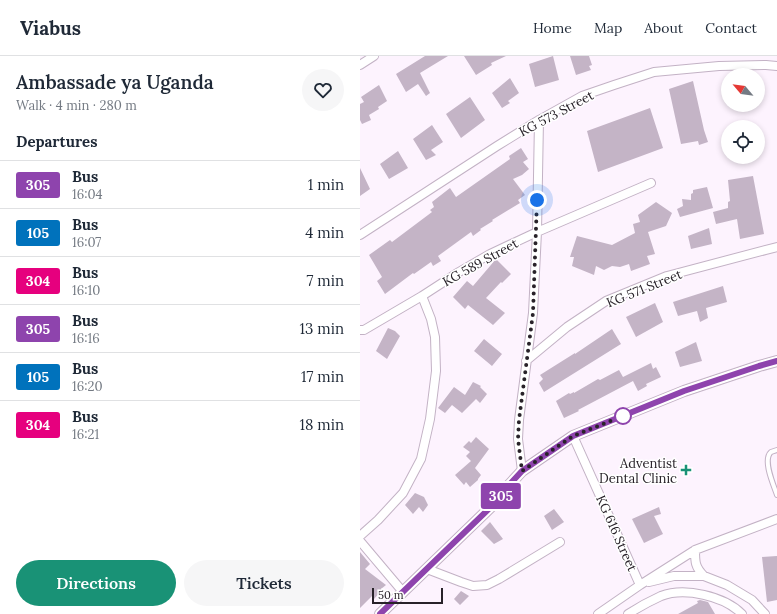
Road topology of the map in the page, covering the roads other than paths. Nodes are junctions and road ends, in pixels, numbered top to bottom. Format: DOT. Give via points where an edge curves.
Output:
graph roads {
  1 [pos="374,56"];
  2 [pos="360,65"];
  3 [pos="777,66"];
  4 [pos="539,120"];
  5 [pos="651,183"];
  6 [pos="536,232"];
  7 [pos="360,235"];
  8 [pos="777,247"];
  9 [pos="422,296"];
  10 [pos="360,330"];
  11 [pos="526,361"];
  12 [pos="777,361"];
  13 [pos="573,436"];
  14 [pos="777,450"];
  15 [pos="522,471"];
  16 [pos="777,496"];
  17 [pos="777,519"];
  18 [pos="360,536"];
  19 [pos="360,540"];
  20 [pos="560,542"];
  21 [pos="695,550"];
  22 [pos="427,569"];
  23 [pos="704,576"];
  24 [pos="640,585"];
  25 [pos="403,592"];
  26 [pos="380,614"];
  27 [pos="598,614"];
  28 [pos="628,614"];
  29 [pos="742,614"];
  30 [pos="765,614"];
  1 -- 2 [label="street"];
  3 -- 4 [label="street, KG 573 Street" via="719,66 654,72 582,96"];
  4 -- 6 [label="street"];
  4 -- 7 [label="street, KG 573 Street"];
  5 -- 6 [label="street, KG 589 Street"];
  6 -- 9 [label="street, KG 589 Street" via="490,254"];
  6 -- 11 [label="street" via="533,313"];
  8 -- 11 [label="street, KG 571 Street" via="667,276 606,301 567,327"];
  9 -- 10 [label="street, KG 589 Street"];
  9 -- 18 [label="street" via="435,337 436,371 430,419 421,459 403,493"];
  11 -- 15 [label="street" via="518,439"];
  12 -- 13 [label="street" via="684,391"];
  13 -- 15 [label="street"];
  13 -- 24 [label="street, KG 616 Street"];
  14 -- 16 [label="lane" via="771,452 768,457 768,467"];
  15 -- 22 [label="street" via="497,501"];
  17 -- 21 [label="street"];
  19 -- 25 [label="street"];
  20 -- 22 [label="street" via="486,585 473,586"];
  21 -- 23 [label="street" via="695,563"];
  21 -- 24 [label="street"];
  22 -- 25 [label="street"];
  23 -- 24 [label="street" via="674,576"];
  23 -- 30 [label="street" via="752,600"];
  24 -- 27 [label="street"];
  25 -- 26 [label="street"];
  28 -- 29 [label="street" via="662,596 674,593 714,598 726,602"];
}
